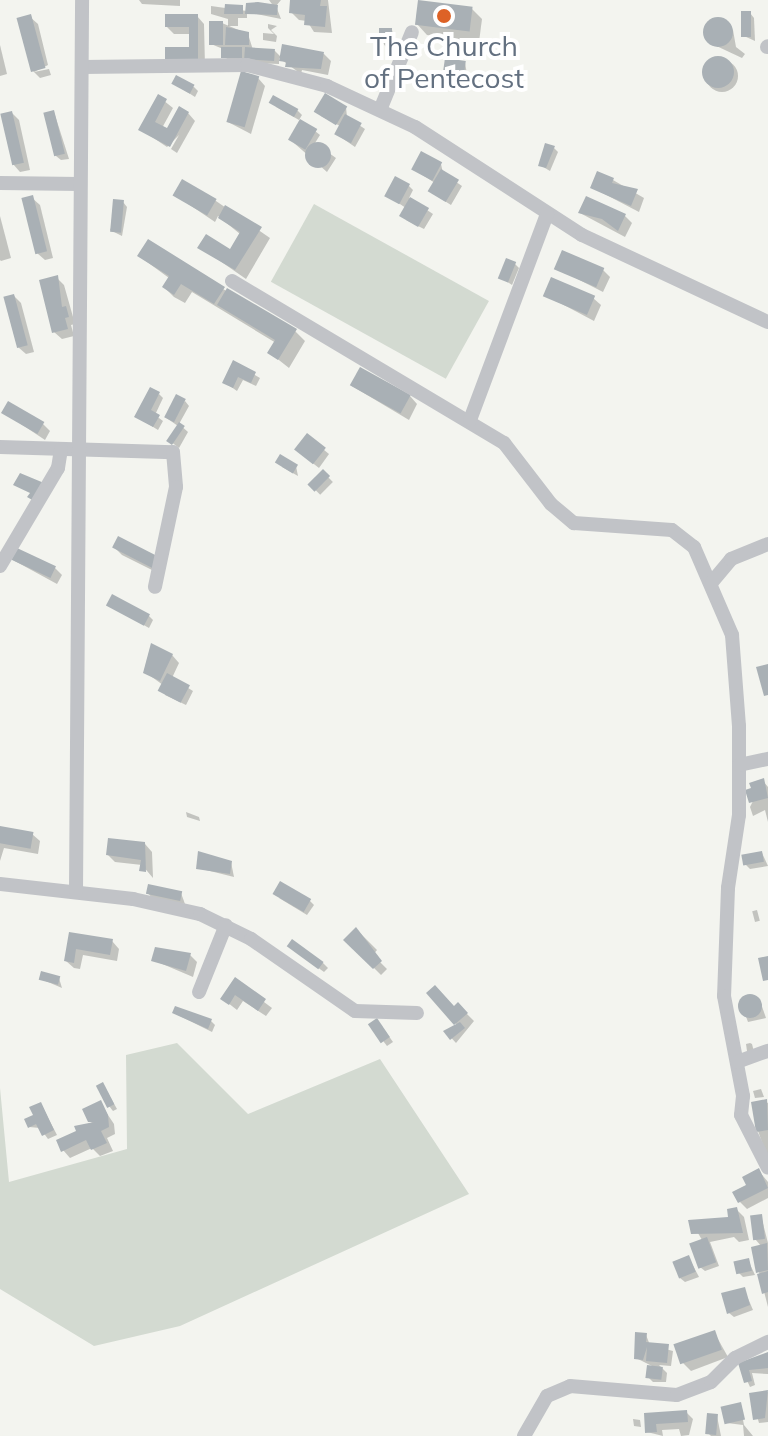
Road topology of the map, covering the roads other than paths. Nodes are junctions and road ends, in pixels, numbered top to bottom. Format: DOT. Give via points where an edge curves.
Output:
graph roads {
  1 [pos="82,0"];
  2 [pos="412,32"];
  3 [pos="83,67"];
  4 [pos="380,110"];
  5 [pos="0,183"];
  6 [pos="80,184"];
  7 [pos="547,214"];
  8 [pos="232,281"];
  9 [pos="768,322"];
  10 [pos="470,420"];
  11 [pos="0,447"];
  12 [pos="68,449"];
  13 [pos="768,544"];
  14 [pos="0,566"];
  15 [pos="712,582"];
  16 [pos="155,587"];
  17 [pos="768,759"];
  18 [pos="739,765"];
  19 [pos="0,884"];
  20 [pos="76,892"];
  21 [pos="226,925"];
  22 [pos="199,992"];
  23 [pos="417,1013"];
  24 [pos="768,1051"];
  25 [pos="737,1062"];
  26 [pos="768,1168"];
  27 [pos="768,1342"];
  28 [pos="524,1436"];
  1 -- 3 [label="street"];
  2 -- 4 [label="street"];
  3 -- 4 [label="street" via="264,66"];
  3 -- 6 [label="street"];
  4 -- 7 [label="street" via="466,158"];
  5 -- 6 [label="street"];
  6 -- 12 [label="street"];
  7 -- 9 [label="street"];
  7 -- 10 [label="street"];
  8 -- 10 [label="street"];
  10 -- 15 [label="street" via="504,443 571,522 672,530 694,547"];
  11 -- 12 [label="street"];
  12 -- 14 [label="street"];
  12 -- 16 [label="street" via="175,454 173,512"];
  12 -- 20 [label="street"];
  13 -- 15 [label="street" via="731,559"];
  15 -- 18 [label="street" via="732,635"];
  17 -- 18 [label="street"];
  18 -- 25 [label="street" via="724,996"];
  19 -- 20 [label="street"];
  20 -- 21 [label="street" via="164,904"];
  21 -- 22 [label="street"];
  21 -- 23 [label="street" via="355,1011"];
  24 -- 25 [label="street"];
  25 -- 26 [label="street" via="741,1115"];
  27 -- 28 [label="street" via="735,1358 711,1382 677,1395 570,1386 547,1396"];
}
